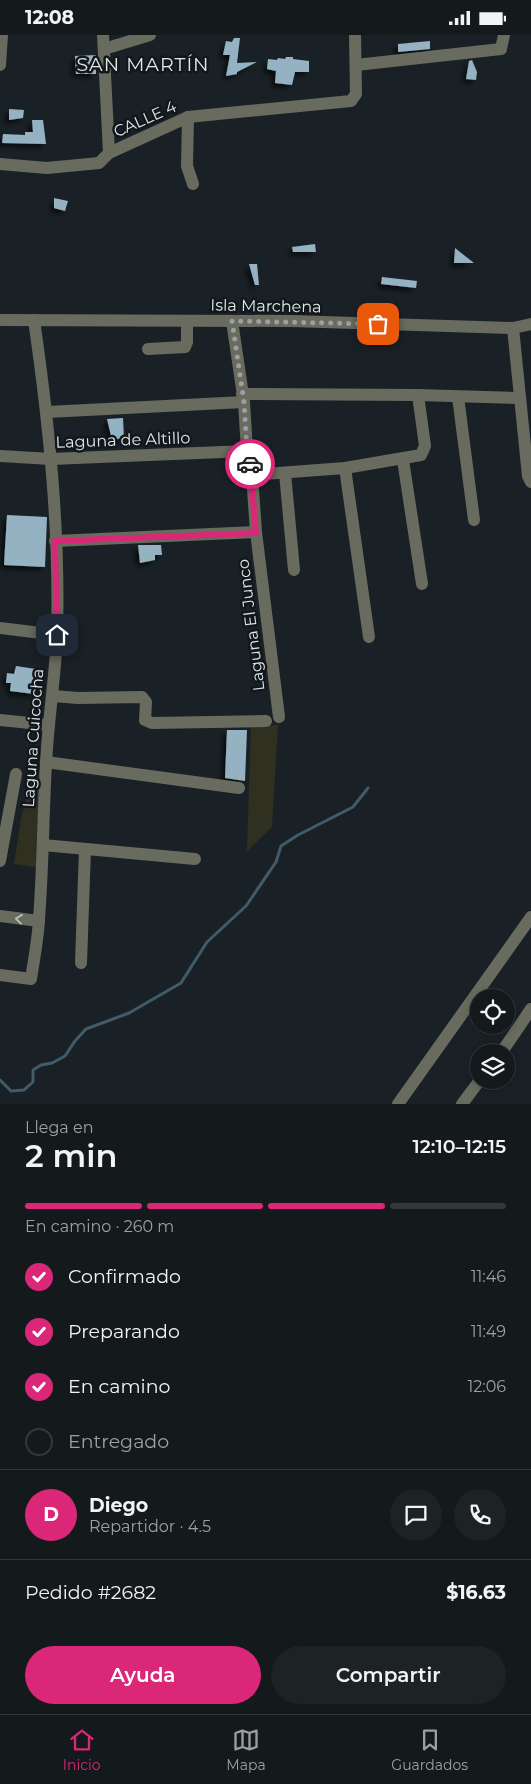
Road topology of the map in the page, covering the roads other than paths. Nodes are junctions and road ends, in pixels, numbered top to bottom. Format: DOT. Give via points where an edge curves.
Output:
graph roads {
  1 [pos="2,35"];
  2 [pos="104,35"];
  3 [pos="150,35"];
  4 [pos="355,35"];
  5 [pos="504,35"];
  6 [pos="104,49"];
  7 [pos="0,65"];
  8 [pos="356,65"];
  9 [pos="188,117"];
  10 [pos="108,153"];
  11 [pos="0,164"];
  12 [pos="193,184"];
  13 [pos="0,320"];
  14 [pos="34,320"];
  15 [pos="187,321"];
  16 [pos="232,321"];
  17 [pos="531,324"];
  18 [pos="512,328"];
  19 [pos="148,349"];
  20 [pos="418,395"];
  21 [pos="458,397"];
  22 [pos="243,398"];
  23 [pos="519,398"];
  24 [pos="47,411"];
  25 [pos="247,451"];
  26 [pos="0,455"];
  27 [pos="51,459"];
  28 [pos="403,459"];
  29 [pos="345,468"];
  30 [pos="285,473"];
  31 [pos="252,475"];
  32 [pos="531,482"];
  33 [pos="474,520"];
  34 [pos="256,533"];
  35 [pos="55,541"];
  36 [pos="294,570"];
  37 [pos="422,584"];
  38 [pos="0,628"];
  39 [pos="57,635"];
  40 [pos="369,637"];
  41 [pos="53,696"];
  42 [pos="279,717"];
  43 [pos="0,720"];
  44 [pos="266,721"];
  45 [pos="50,725"];
  46 [pos="46,762"];
  47 [pos="16,774"];
  48 [pos="239,788"];
  49 [pos="2,836"];
  50 [pos="43,845"];
  51 [pos="85,849"];
  52 [pos="195,859"];
  53 [pos="0,861"];
  54 [pos="0,916"];
  55 [pos="531,917"];
  56 [pos="39,921"];
  57 [pos="81,963"];
  58 [pos="0,975"];
  59 [pos="531,1009"];
  60 [pos="507,1044"];
  61 [pos="473,1089"];
  62 [pos="398,1104"];
  63 [pos="462,1104"];
  1 -- 7 [label="street"];
  2 -- 6 [label="street"];
  3 -- 6 [label="street"];
  4 -- 8 [label="street"];
  5 -- 8 [label="street" via="501,49"];
  6 -- 10 [label="street"];
  8 -- 9 [label="street, CALLE 4" via="356,96 351,101"];
  9 -- 10 [label="street, CALLE 4"];
  9 -- 12 [label="street" via="187,166"];
  10 -- 11 [label="street, CALLE 4" via="99,163 47,168"];
  13 -- 14 [label="street, Isla Marchena"];
  14 -- 15 [label="street, Isla Marchena"];
  14 -- 24 [label="street, Laguna Cuicocha"];
  15 -- 16 [label="street, Isla Marchena"];
  15 -- 19 [label="street" via="188,342 184,347"];
  16 -- 18 [label="street, Isla Marchena"];
  16 -- 22 [label="street, Laguna El Junco"];
  17 -- 18 [label="street, Isla Marchena"];
  18 -- 23 [label="street"];
  20 -- 21 [label="street"];
  20 -- 22 [label="street"];
  20 -- 28 [label="street" via="425,446 421,455"];
  21 -- 23 [label="street"];
  21 -- 33 [label="street"];
  22 -- 24 [label="street"];
  22 -- 25 [label="street, Laguna El Junco"];
  23 -- 32 [label="street"];
  24 -- 27 [label="street, Laguna Cuicocha"];
  25 -- 27 [label="street, Laguna de Altillo"];
  25 -- 31 [label="street, Laguna El Junco"];
  26 -- 27 [label="street, Laguna de Altillo"];
  27 -- 35 [label="street, Laguna Cuicocha"];
  28 -- 29 [label="street"];
  28 -- 37 [label="street"];
  29 -- 30 [label="street"];
  29 -- 40 [label="street"];
  30 -- 31 [label="street"];
  30 -- 36 [label="street"];
  31 -- 34 [label="street, Laguna El Junco"];
  34 -- 35 [label="street"];
  34 -- 42 [label="street, Laguna El Junco"];
  35 -- 39 [label="street, Laguna Cuicocha"];
  38 -- 39 [label="street"];
  39 -- 41 [label="street, Laguna Cuicocha"];
  41 -- 44 [label="street" via="142,697 146,701 145,720 152,723"];
  41 -- 45 [label="street, Laguna Cuicocha"];
  43 -- 45 [label="street"];
  45 -- 46 [label="street, Laguna Cuicocha"];
  46 -- 48 [label="street"];
  46 -- 50 [label="street, Laguna Cuicocha"];
  47 -- 49 [label="street"];
  49 -- 53 [label="street"];
  50 -- 51 [label="street"];
  50 -- 56 [label="street, Laguna Cuicocha"];
  51 -- 52 [label="street"];
  51 -- 57 [label="street"];
  56 -- 54 [label="street, one-way"];
  55 -- 62 [label="street"];
  56 -- 58 [label="street, Laguna Cuicocha" via="31,979"];
  59 -- 60 [label="street"];
  61 -- 63 [label="street"];
}
